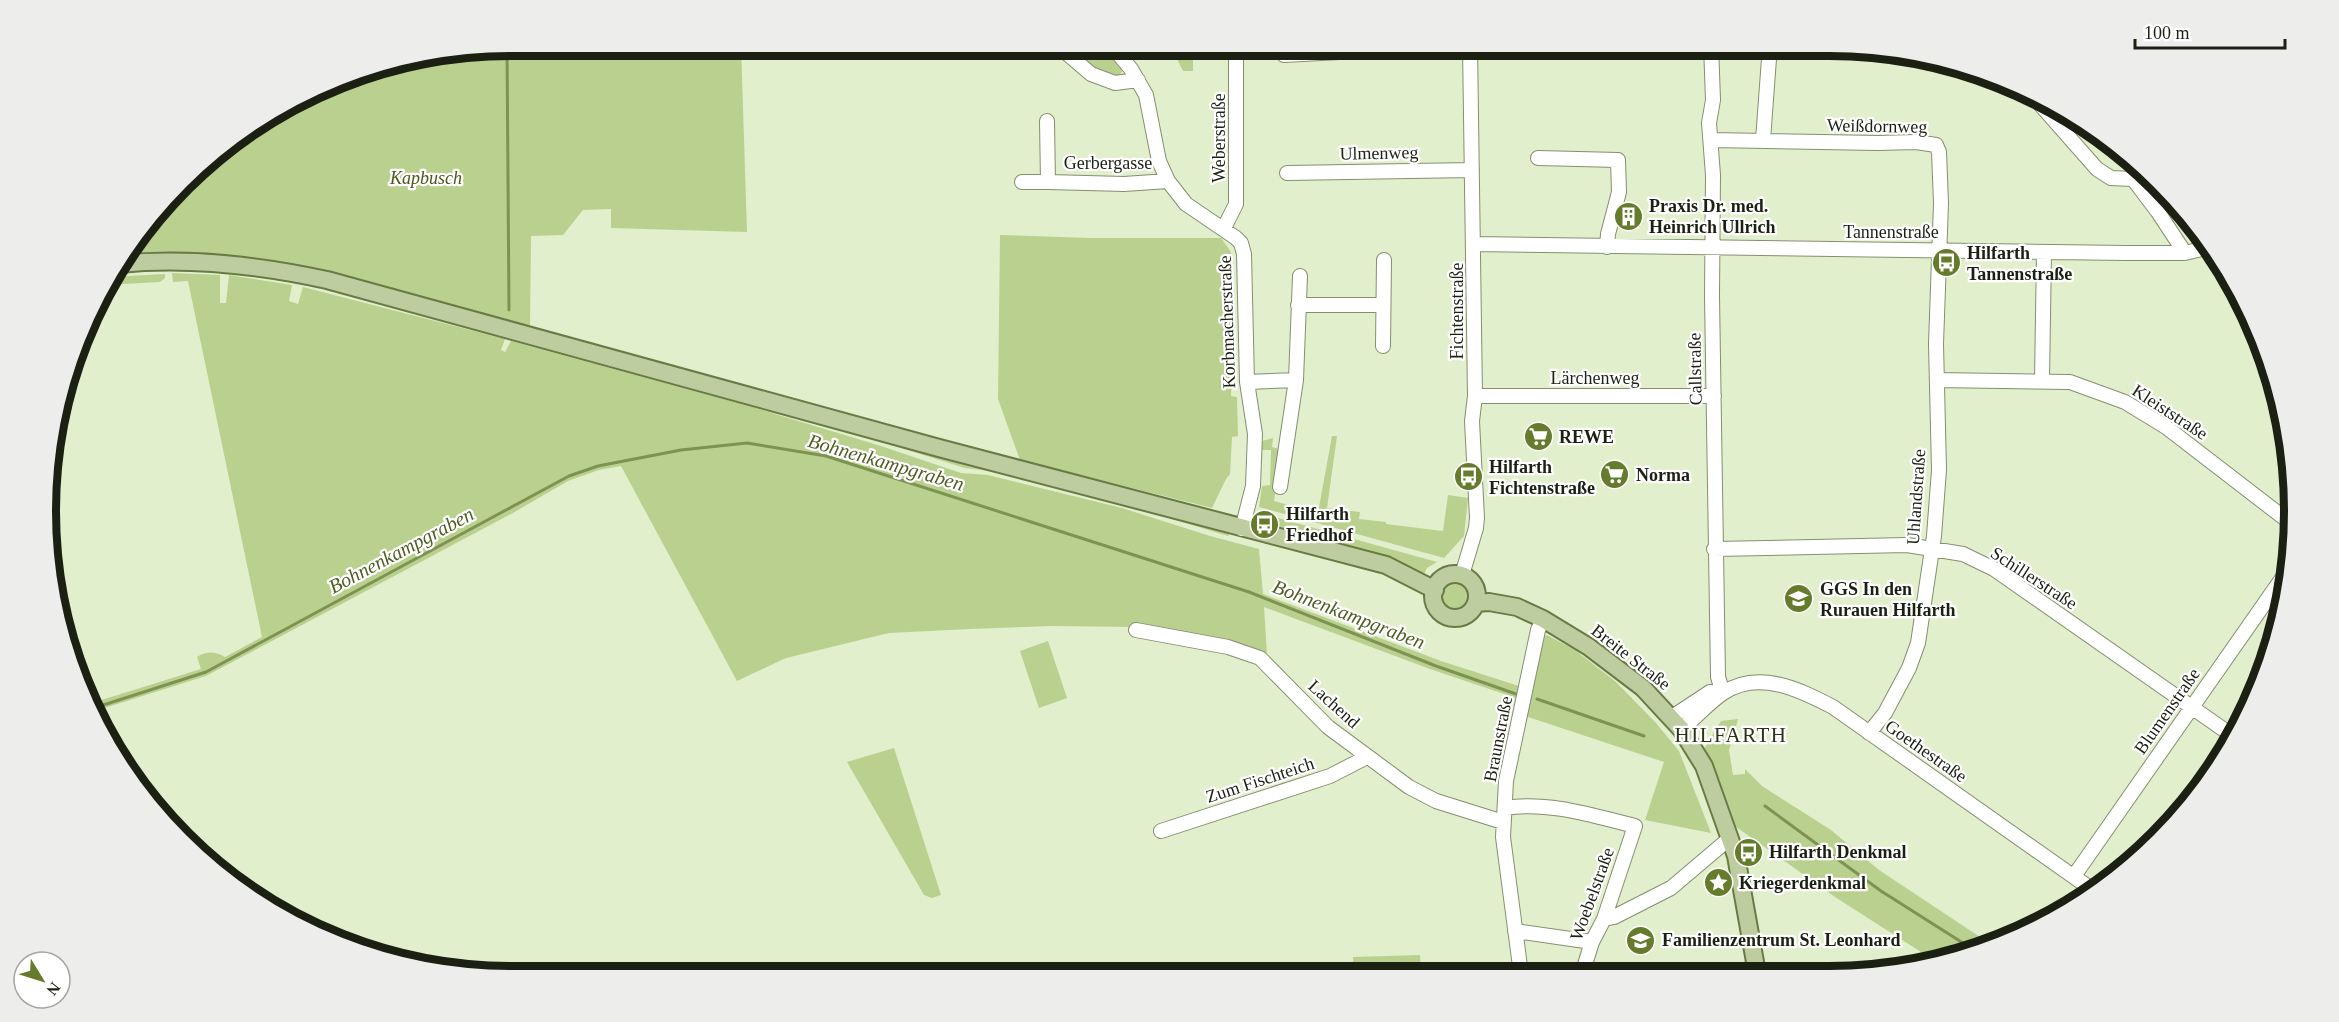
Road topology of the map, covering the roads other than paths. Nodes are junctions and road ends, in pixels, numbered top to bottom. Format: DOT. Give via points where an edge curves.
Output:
graph roads {
  1 [pos="1070,56"];
  2 [pos="1121,56"];
  3 [pos="1236,56"];
  4 [pos="1470,56"];
  5 [pos="1711,56"];
  6 [pos="1769,56"];
  7 [pos="1138,80"];
  8 [pos="2047,112"];
  9 [pos="1047,121"];
  10 [pos="1712,140"];
  11 [pos="1764,140"];
  12 [pos="1538,158"];
  13 [pos="1472,170"];
  14 [pos="1287,173"];
  15 [pos="2136,177"];
  16 [pos="2133,179"];
  17 [pos="1168,180"];
  18 [pos="1022,182"];
  19 [pos="1048,182"];
  20 [pos="1224,228"];
  21 [pos="1474,243"];
  22 [pos="1607,247"];
  23 [pos="1712,249"];
  24 [pos="2200,249"];
  25 [pos="1939,250"];
  26 [pos="2044,252"];
  27 [pos="2185,253"];
  28 [pos="1384,260"];
  29 [pos="129,263"];
  30 [pos="1300,276"];
  31 [pos="1298,304"];
  32 [pos="1383,305"];
  33 [pos="1383,346"];
  34 [pos="1296,380"];
  35 [pos="1937,380"];
  36 [pos="2042,380"];
  37 [pos="1247,382"];
  38 [pos="1475,396"];
  39 [pos="1714,396"];
  40 [pos="1281,487"];
  41 [pos="2284,518"];
  42 [pos="1242,529"];
  43 [pos="1714,549"];
  44 [pos="1931,549"];
  45 [pos="1462,575"];
  46 [pos="2278,585"];
  47 [pos="1434,590"];
  48 [pos="1476,603"];
  49 [pos="1543,619"];
  50 [pos="1136,630"];
  51 [pos="1723,693"];
  52 [pos="2192,708"];
  53 [pos="1676,723"];
  54 [pos="2226,731"];
  55 [pos="1869,733"];
  56 [pos="1367,757"];
  57 [pos="1504,815"];
  58 [pos="1635,826"];
  59 [pos="1161,831"];
  60 [pos="1731,838"];
  61 [pos="2074,876"];
  62 [pos="2087,886"];
  63 [pos="1604,919"];
  64 [pos="1515,931"];
  65 [pos="1593,942"];
  66 [pos="1520,966"];
  67 [pos="1585,966"];
  68 [pos="1756,966"];
  1 -- 7 [label="street" via="1090,74 1114,83"];
  2 -- 7 [label="street, Korbmacherstraße"];
  3 -- 20 [label="street, Weberstraße" via="1236,204"];
  4 -- 13 [label="street, Fichtenstraße"];
  5 -- 10 [label="street, Callstraße"];
  6 -- 11 [label="street"];
  7 -- 17 [label="street, Korbmacherstraße" via="1146,96 1159,161"];
  8 -- 16 [label="street" via="2097,169 2111,178"];
  9 -- 19 [label="street, Gerbergasse"];
  10 -- 11 [label="street, Weißdornweg"];
  10 -- 23 [label="street, Callstraße"];
  11 -- 25 [label="street, Weißdornweg" via="1936,145 1940,172"];
  12 -- 22 [label="street" via="1618,160 1619,192"];
  13 -- 14 [label="street, Ulmenweg"];
  13 -- 21 [label="street, Fichtenstraße"];
  15 -- 16 [label="street"];
  16 -- 27 [label="street"];
  17 -- 19 [label="street, Gerbergasse" via="1124,184"];
  17 -- 20 [label="street, Korbmacherstraße" via="1186,204"];
  18 -- 19 [label="street, Gerbergasse"];
  20 -- 37 [label="street, Korbmacherstraße" via="1241,243 1244,255"];
  21 -- 22 [label="street, Tannenstraße"];
  21 -- 38 [label="street, Fichtenstraße"];
  22 -- 23 [label="street, Tannenstraße"];
  23 -- 25 [label="street, Tannenstraße"];
  23 -- 39 [label="street, Callstraße"];
  24 -- 27 [label="street, Tannenstraße"];
  25 -- 26 [label="street, Tannenstraße"];
  25 -- 35 [label="street, Uhlandstraße"];
  26 -- 27 [label="street, Tannenstraße"];
  26 -- 36 [label="street"];
  28 -- 32 [label="street"];
  29 -- 42 [label="main road" via="158,260 235,264 327,280"];
  30 -- 31 [label="street"];
  31 -- 32 [label="street"];
  31 -- 34 [label="street"];
  32 -- 33 [label="street"];
  34 -- 37 [label="street"];
  34 -- 40 [label="street"];
  35 -- 36 [label="street, Kleiststraße"];
  35 -- 44 [label="street, Uhlandstraße" via="1939,470"];
  36 -- 41 [label="street, Kleiststraße" via="2070,382 2125,402 2166,427"];
  37 -- 42 [label="street, Korbmacherstraße" via="1255,434 1253,486"];
  38 -- 39 [label="street, Lärchenweg"];
  38 -- 45 [label="street, Fichtenstraße" via="1472,421 1477,518"];
  39 -- 43 [label="street, Callstraße"];
  42 -- 47 [label="main road" via="1386,565"];
  43 -- 44 [label="street, Schillerstraße" via="1907,545"];
  43 -- 51 [label="street, Callstraße" via="1718,676"];
  44 -- 52 [label="street, Schillerstraße" via="1963,554 1994,569"];
  44 -- 55 [label="street, Uhlandstraße" via="1917,643 1909,668 1885,713"];
  45 -- 47 [label="main road" via="1444,578"];
  45 -- 48 [label="main road" via="1474,585"];
  46 -- 52 [label="street, Blumenstraße"];
  47 -- 48 [label="main road" via="1436,606 1449,617 1466,616"];
  48 -- 49 [label="main road, Breite Straße" via="1517,607"];
  49 -- 53 [label="main road, Breite Straße" via="1620,669"];
  49 -- 57 [label="street, Braunstraße" via="1506,781"];
  50 -- 56 [label="street, Lachend" via="1228,647 1260,658 1328,727"];
  51 -- 53 [label="street, Goethestraße" via="1710,692"];
  51 -- 55 [label="street, Goethestraße" via="1750,683 1787,686 1833,707"];
  52 -- 54 [label="street, Schillerstraße"];
  52 -- 61 [label="street, Blumenstraße"];
  53 -- 60 [label="main road, Breite Straße" via="1704,766"];
  55 -- 61 [label="street, Goethestraße"];
  56 -- 57 [label="street, Lachend" via="1436,801"];
  56 -- 59 [label="street, Zum Fischteich" via="1330,776"];
  57 -- 58 [label="street, Lachend" via="1524,806"];
  57 -- 64 [label="street, Braunstraße" via="1503,837"];
  58 -- 63 [label="street, Woebelstraße"];
  60 -- 63 [label="street" via="1671,888 1614,918"];
  60 -- 68 [label="main road, Breite Straße"];
  61 -- 62 [label="street, Goethestraße"];
  63 -- 65 [label="street, Woebelstraße"];
  64 -- 65 [label="street"];
  64 -- 66 [label="street, Braunstraße"];
  65 -- 67 [label="street, Woebelstraße"];
}
